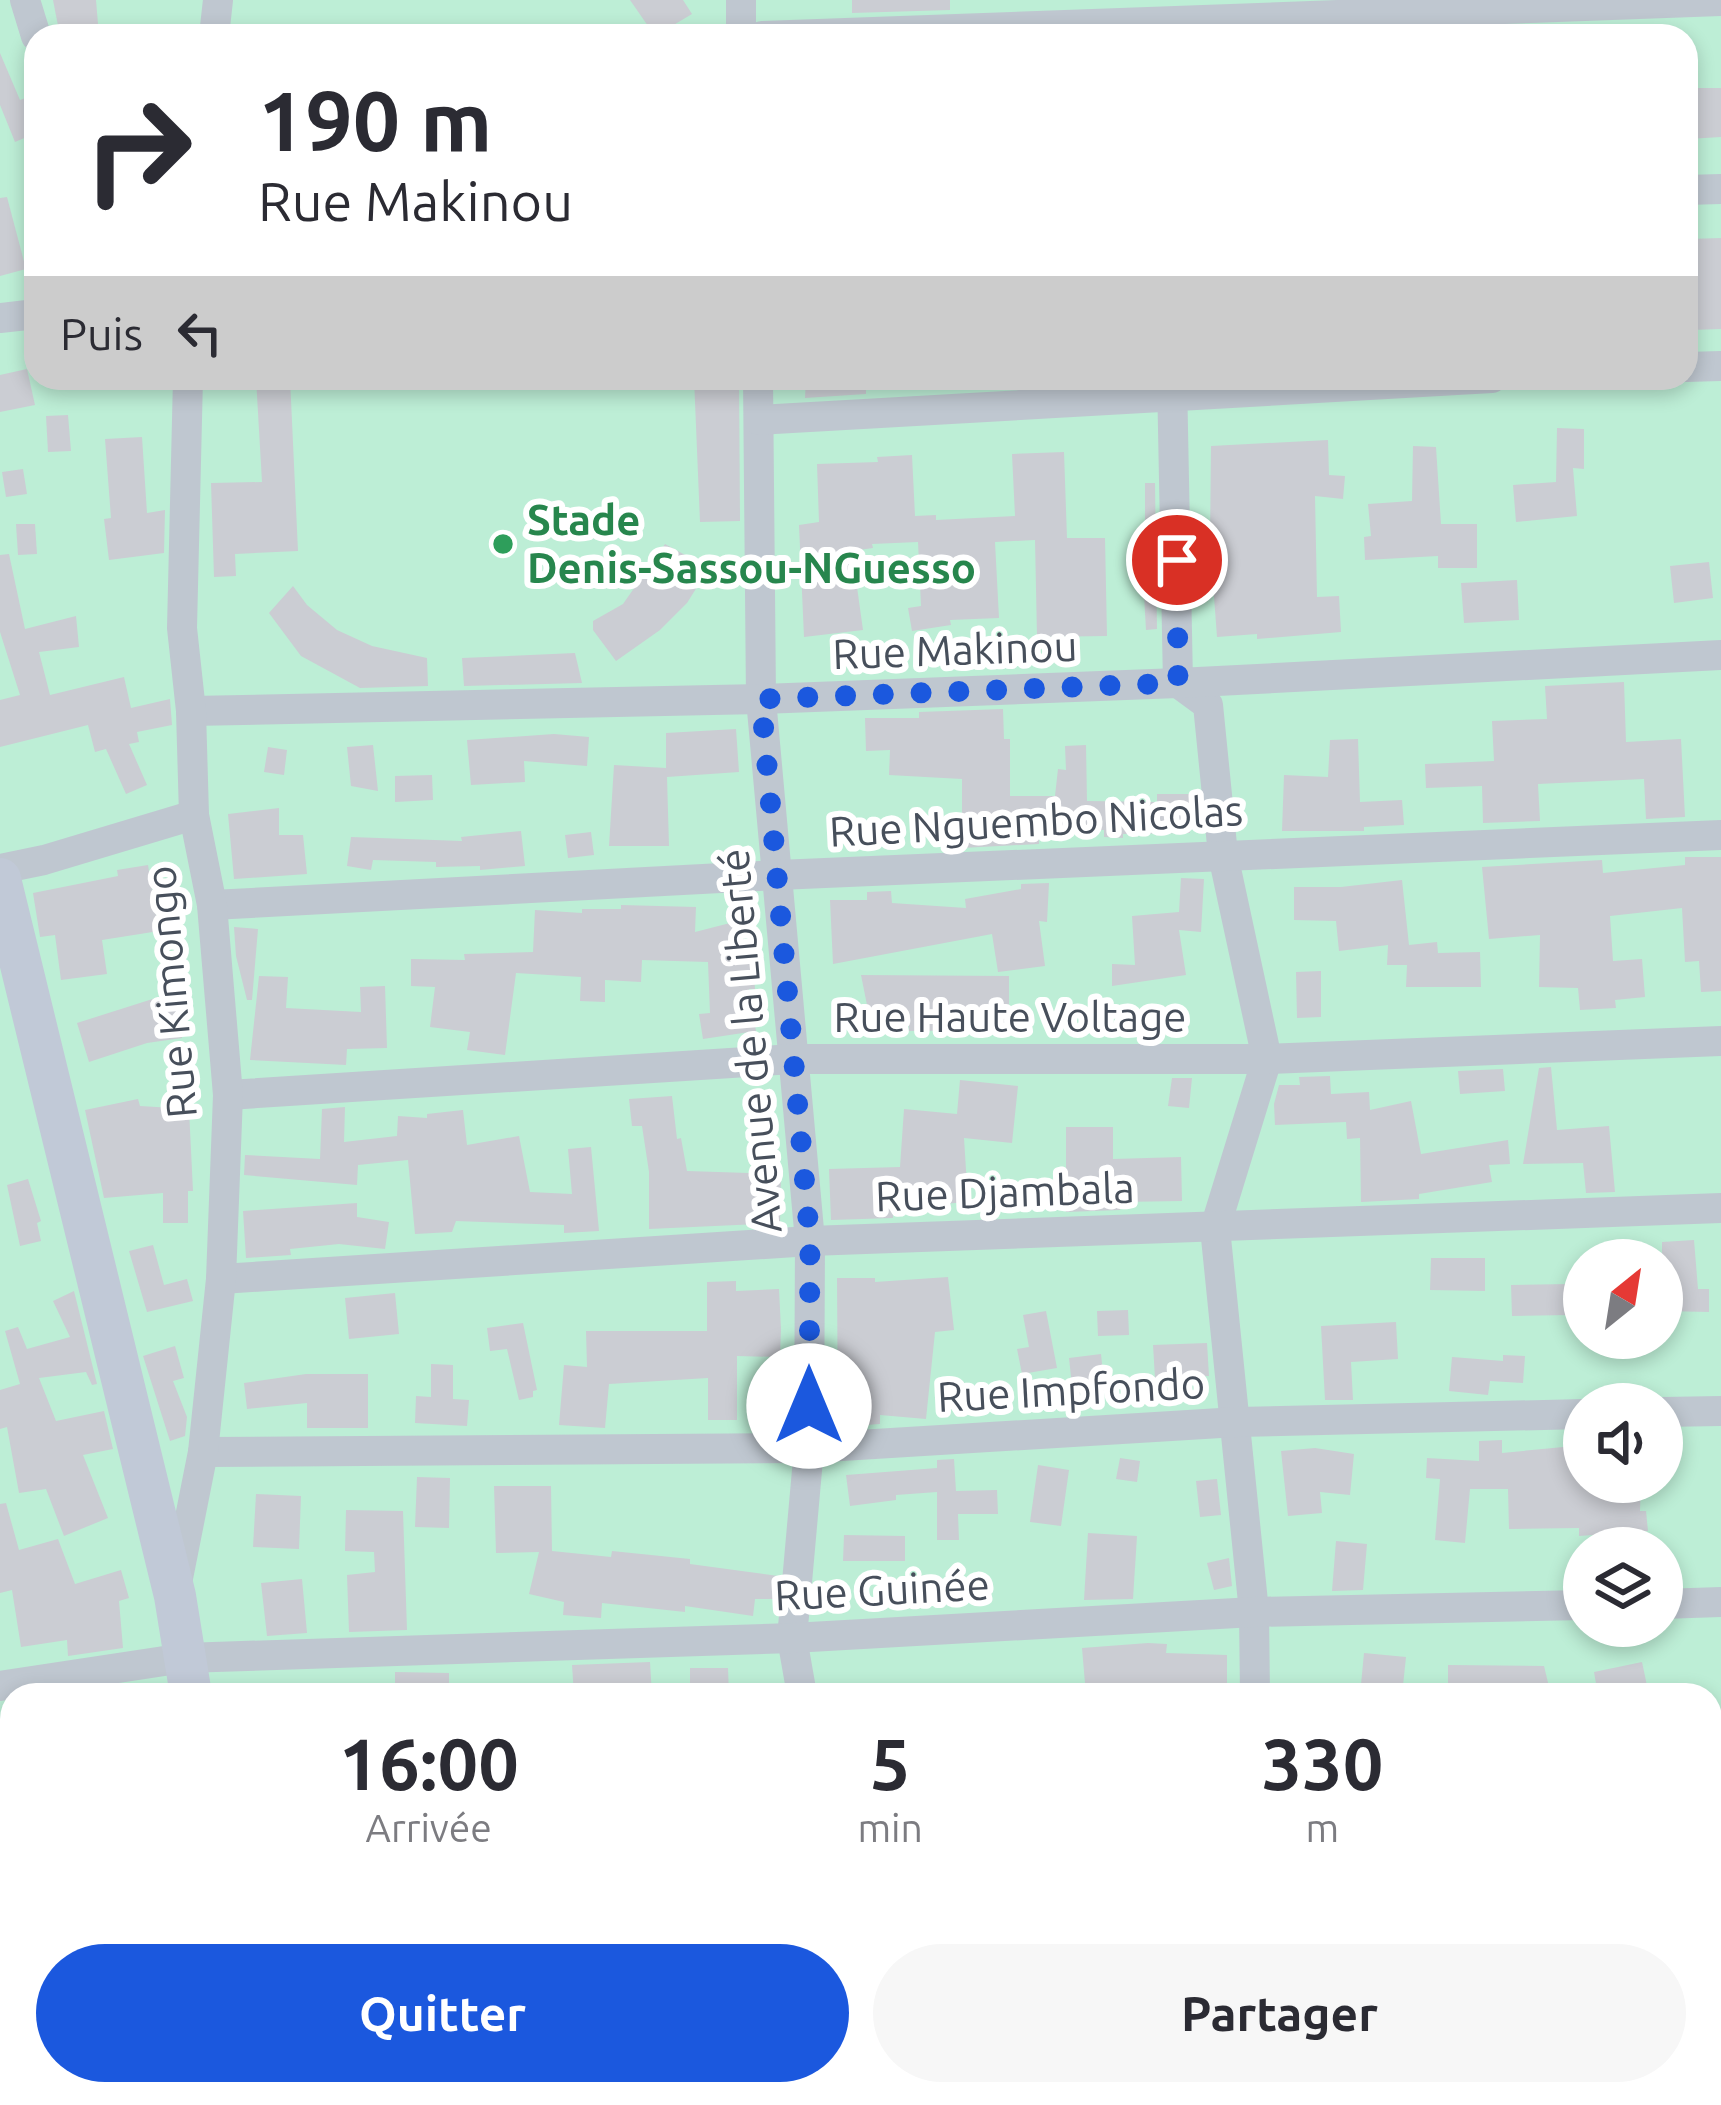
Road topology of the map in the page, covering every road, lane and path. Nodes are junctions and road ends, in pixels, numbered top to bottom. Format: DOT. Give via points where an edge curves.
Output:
graph roads {
  1 [pos="1721,1"];
  2 [pos="1145,20"];
  3 [pos="1049,24"];
  4 [pos="188,390"];
  5 [pos="758,390"];
  6 [pos="1135,390"];
  7 [pos="1173,390"];
  8 [pos="759,420"];
  9 [pos="1721,655"];
  10 [pos="1178,683"];
  11 [pos="761,699"];
  12 [pos="191,711"];
  13 [pos="194,815"];
  14 [pos="1721,835"];
  15 [pos="1223,855"];
  16 [pos="0,868"];
  17 [pos="778,875"];
  18 [pos="0,880"];
  19 [pos="212,904"];
  20 [pos="1721,1041"];
  21 [pos="793,1059"];
  22 [pos="1267,1059"];
  23 [pos="228,1095"];
  24 [pos="1721,1208"];
  25 [pos="1214,1228"];
  26 [pos="810,1241"];
  27 [pos="221,1279"];
  28 [pos="1721,1411"];
  29 [pos="1683,1412"];
  30 [pos="1563,1414"];
  31 [pos="1237,1422"];
  32 [pos="808,1448"];
  33 [pos="203,1453"];
  34 [pos="175,1596"];
  35 [pos="1721,1602"];
  36 [pos="1683,1603"];
  37 [pos="1563,1605"];
  38 [pos="1254,1612"];
  39 [pos="792,1638"];
  40 [pos="187,1677"];
  41 [pos="62,1683"];
  42 [pos="800,1683"];
  43 [pos="1255,1683"];
  1 -- 2 [label="street"];
  2 -- 3 [label="street"];
  4 -- 12 [label="street, Rue Kimongo" via="182,628"];
  5 -- 8 [label="street, Avenue de la Liberté"];
  6 -- 8 [label="street"];
  7 -- 10 [label="street"];
  8 -- 11 [label="street, Avenue de la Liberté"];
  9 -- 10 [label="street, Rue Makinou"];
  10 -- 11 [label="street, Rue Makinou"];
  10 -- 15 [label="street" via="1208,705"];
  11 -- 12 [label="street, Rue Makinou"];
  11 -- 17 [label="street, Avenue de la Liberté"];
  12 -- 13 [label="street, Rue Kimongo"];
  13 -- 16 [label="street"];
  13 -- 19 [label="street, Rue Kimongo"];
  14 -- 15 [label="street, Rue Nguembo Nicolas"];
  15 -- 17 [label="street, Rue Nguembo Nicolas"];
  15 -- 22 [label="street"];
  17 -- 19 [label="street, Rue Nguembo Nicolas"];
  17 -- 21 [label="street, Avenue de la Liberté"];
  18 -- 34 [label="main road"];
  19 -- 23 [label="street, Rue Kimongo"];
  20 -- 22 [label="street, Rue Haute Voltage"];
  21 -- 22 [label="street, Rue Haute Voltage"];
  21 -- 23 [label="street, Rue Haute Voltage"];
  21 -- 26 [label="street, Avenue de la Liberté"];
  22 -- 25 [label="street"];
  23 -- 27 [label="street, Rue Kimongo"];
  24 -- 25 [label="street, Rue Djambala"];
  25 -- 26 [label="street, Rue Djambala"];
  25 -- 31 [label="street"];
  26 -- 27 [label="street, Rue Djambala"];
  26 -- 32 [label="street, Avenue de la Liberté"];
  27 -- 33 [label="street, Rue Kimongo"];
  28 -- 29 [label="street"];
  30 -- 31 [label="street, Rue Impfondo"];
  31 -- 32 [label="street, Rue Impfondo"];
  31 -- 38 [label="street"];
  32 -- 33 [label="street, Rue Impfondo"];
  32 -- 39 [label="street, Avenue de la Liberté"];
  33 -- 34 [label="street, Rue Kimongo"];
  34 -- 40 [label="main road"];
  35 -- 36 [label="street"];
  37 -- 38 [label="street, Rue Guinée"];
  38 -- 39 [label="street, Rue Guinée"];
  38 -- 43 [label="street"];
  39 -- 40 [label="street, Rue Guinée"];
  39 -- 42 [label="street, Avenue de la Liberté"];
  40 -- 41 [label="street, Rue Guinée"];
}
